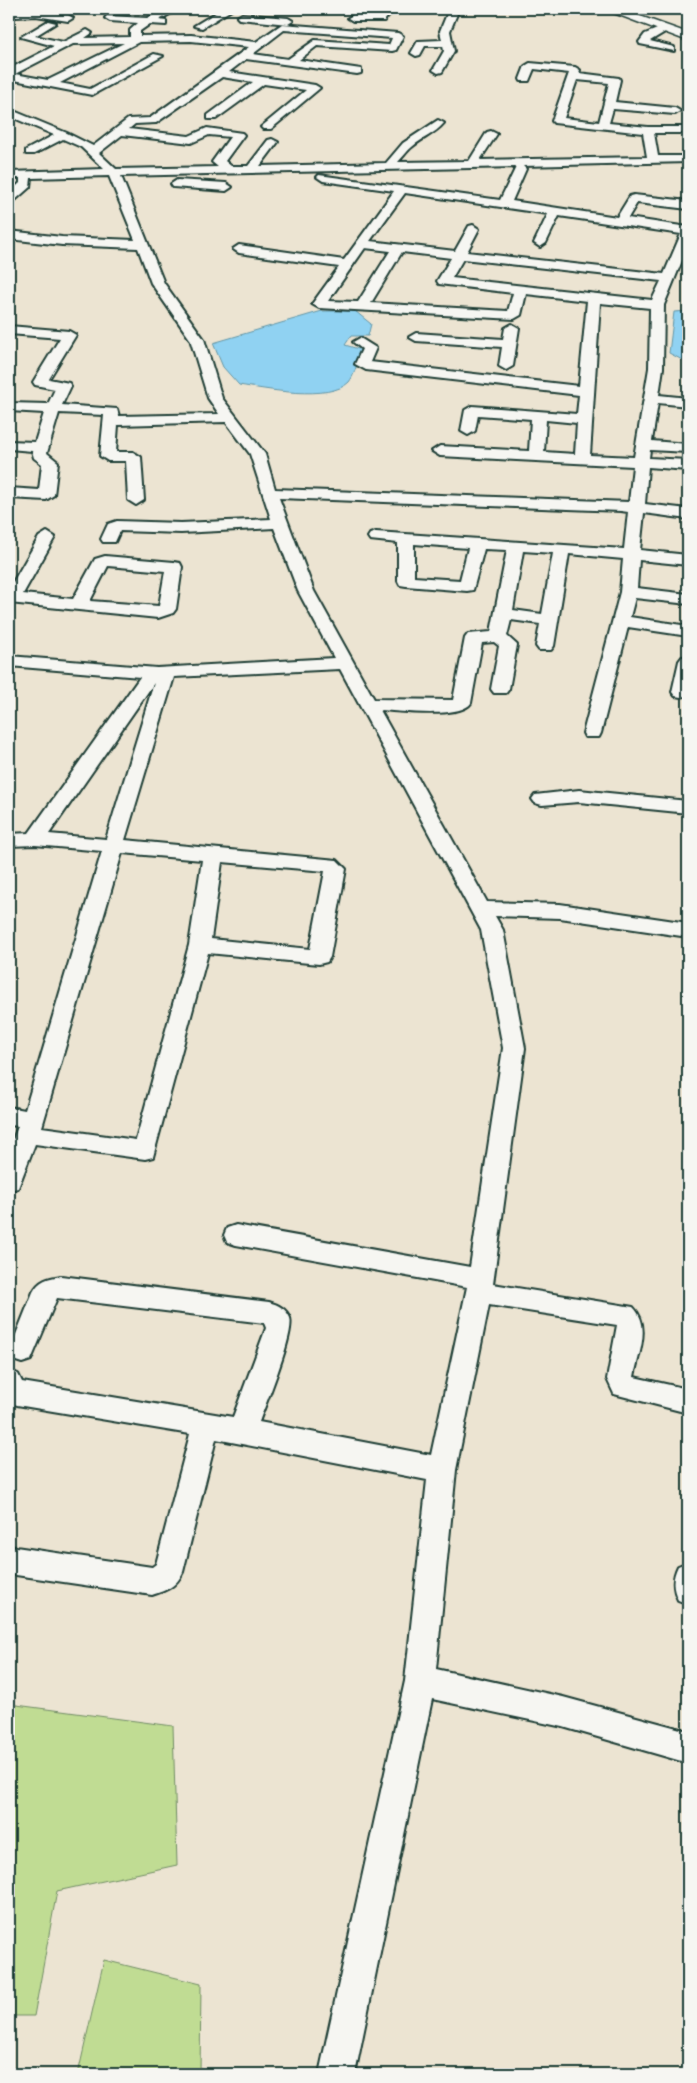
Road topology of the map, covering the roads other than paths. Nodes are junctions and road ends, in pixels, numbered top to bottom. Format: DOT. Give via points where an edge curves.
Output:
graph roads {
  1 [pos="174,9"];
  2 [pos="228,9"];
  3 [pos="389,9"];
  4 [pos="454,9"];
  5 [pos="608,9"];
  6 [pos="621,9"];
  7 [pos="11,15"];
  8 [pos="242,17"];
  9 [pos="312,17"];
  10 [pos="68,18"];
  11 [pos="104,20"];
  12 [pos="148,21"];
  13 [pos="337,22"];
  14 [pos="52,23"];
  15 [pos="174,24"];
  16 [pos="281,27"];
  17 [pos="218,28"];
  18 [pos="665,29"];
  19 [pos="255,32"];
  20 [pos="688,32"];
  21 [pos="688,37"];
  22 [pos="135,40"];
  23 [pos="69,43"];
  24 [pos="448,43"];
  25 [pos="258,46"];
  26 [pos="309,47"];
  27 [pos="670,49"];
  28 [pos="416,53"];
  29 [pos="158,56"];
  30 [pos="244,56"];
  31 [pos="290,62"];
  32 [pos="438,70"];
  33 [pos="220,74"];
  34 [pos="9,75"];
  35 [pos="573,76"];
  36 [pos="524,79"];
  37 [pos="262,80"];
  38 [pos="49,84"];
  39 [pos="203,85"];
  40 [pos="246,92"];
  41 [pos="609,105"];
  42 [pos="9,112"];
  43 [pos="212,117"];
  44 [pos="150,121"];
  45 [pos="438,123"];
  46 [pos="603,126"];
  47 [pos="267,127"];
  48 [pos="648,130"];
  49 [pos="682,130"];
  50 [pos="120,131"];
  51 [pos="491,134"];
  52 [pos="63,135"];
  53 [pos="153,135"];
  54 [pos="272,142"];
  55 [pos="30,152"];
  56 [pos="93,152"];
  57 [pos="688,159"];
  58 [pos="653,160"];
  59 [pos="390,165"];
  60 [pos="252,169"];
  61 [pos="520,169"];
  62 [pos="226,170"];
  63 [pos="469,174"];
  64 [pos="9,175"];
  65 [pos="115,175"];
  66 [pos="168,175"];
  67 [pos="26,177"];
  68 [pos="9,179"];
  69 [pos="226,187"];
  70 [pos="401,190"];
  71 [pos="457,198"];
  72 [pos="9,199"];
  73 [pos="504,205"];
  74 [pos="688,205"];
  75 [pos="555,212"];
  76 [pos="620,221"];
  77 [pos="473,229"];
  78 [pos="688,232"];
  79 [pos="9,235"];
  80 [pos="540,243"];
  81 [pos="142,244"];
  82 [pos="361,244"];
  83 [pos="398,248"];
  84 [pos="239,249"];
  85 [pos="459,255"];
  86 [pos="346,264"];
  87 [pos="669,278"];
  88 [pos="444,281"];
  89 [pos="520,291"];
  90 [pos="594,298"];
  91 [pos="657,305"];
  92 [pos="362,307"];
  93 [pos="426,310"];
  94 [pos="514,315"];
  95 [pos="9,330"];
  96 [pos="360,342"];
  97 [pos="509,343"];
  98 [pos="506,366"];
  99 [pos="585,390"];
  100 [pos="651,398"];
  101 [pos="688,402"];
  102 [pos="9,407"];
  103 [pos="53,409"];
  104 [pos="539,416"];
  105 [pos="229,418"];
  106 [pos="584,419"];
  107 [pos="111,421"];
  108 [pos="468,431"];
  109 [pos="644,444"];
  110 [pos="9,445"];
  111 [pos="41,447"];
  112 [pos="688,448"];
  113 [pos="440,451"];
  114 [pos="536,456"];
  115 [pos="582,459"];
  116 [pos="641,462"];
  117 [pos="688,465"];
  118 [pos="9,493"];
  119 [pos="269,493"];
  120 [pos="136,500"];
  121 [pos="637,508"];
  122 [pos="688,514"];
  123 [pos="281,523"];
  124 [pos="47,537"];
  125 [pos="376,538"];
  126 [pos="109,539"];
  127 [pos="406,539"];
  128 [pos="477,544"];
  129 [pos="516,546"];
  130 [pos="562,549"];
  131 [pos="632,554"];
  132 [pos="688,560"];
  133 [pos="628,592"];
  134 [pos="10,598"];
  135 [pos="688,599"];
  136 [pos="79,605"];
  137 [pos="503,614"];
  138 [pos="550,620"];
  139 [pos="621,621"];
  140 [pos="688,631"];
  141 [pos="498,637"];
  142 [pos="546,646"];
  143 [pos="9,661"];
  144 [pos="688,661"];
  145 [pos="346,663"];
  146 [pos="159,673"];
  147 [pos="500,689"];
  148 [pos="681,692"];
  149 [pos="368,704"];
  150 [pos="592,733"];
  151 [pos="542,799"];
  152 [pos="688,807"];
  153 [pos="35,838"];
  154 [pos="9,840"];
  155 [pos="116,844"];
  156 [pos="214,854"];
  157 [pos="480,909"];
  158 [pos="688,930"];
  159 [pos="200,945"];
  160 [pos="9,1116"];
  161 [pos="30,1127"];
  162 [pos="9,1181"];
  163 [pos="236,1235"];
  164 [pos="480,1286"];
  165 [pos="15,1351"];
  166 [pos="9,1387"];
  167 [pos="688,1401"];
  168 [pos="206,1425"];
  169 [pos="242,1431"];
  170 [pos="442,1470"];
  171 [pos="9,1560"];
  172 [pos="688,1576"];
  173 [pos="688,1590"];
  174 [pos="420,1681"];
  175 [pos="688,1747"];
  176 [pos="337,2074"];
  1 -- 12 [label="street"];
  2 -- 17 [label="street" via="194,26"];
  3 -- 13 [label="street" via="381,19"];
  4 -- 24 [label="street" via="445,31"];
  5 -- 18 [label="highway"];
  6 -- 20 [label="highway"];
  7 -- 10 [label="street" via="36,12"];
  8 -- 16 [label="street"];
  9 -- 16 [label="street" via="307,22"];
  11 -- 12 [label="street"];
  11 -- 23 [label="street"];
  12 -- 15 [label="street"];
  12 -- 22 [label="street" via="136,30"];
  14 -- 23 [label="street" via="26,36"];
  16 -- 19 [label="street"];
  16 -- 25 [label="street"];
  16 -- 26 [label="street" via="398,36 392,48 318,42"];
  18 -- 21 [label="highway"];
  18 -- 27 [label="street" via="644,42"];
  22 -- 23 [label="street"];
  22 -- 25 [label="street" via="191,38"];
  22 -- 38 [label="street"];
  23 -- 34 [label="street"];
  24 -- 28 [label="street" via="422,42"];
  24 -- 32 [label="street" via="448,54"];
  25 -- 30 [label="street"];
  26 -- 31 [label="street"];
  26 -- 31 [label="street" via="362,54 358,68"];
  29 -- 38 [label="street" via="94,92"];
  30 -- 31 [label="street"];
  30 -- 33 [label="street"];
  33 -- 37 [label="street"];
  33 -- 39 [label="street"];
  34 -- 38 [label="street"];
  35 -- 36 [label="street" via="573,70 532,66"];
  35 -- 41 [label="street" via="615,80"];
  35 -- 46 [label="street" via="558,120"];
  37 -- 40 [label="street"];
  37 -- 47 [label="street" via="315,88"];
  39 -- 40 [label="street"];
  39 -- 44 [label="street"];
  40 -- 43 [label="street"];
  41 -- 46 [label="street"];
  41 -- 49 [label="street" via="675,106"];
  42 -- 52 [label="street"];
  44 -- 50 [label="street" via="134,120"];
  44 -- 53 [label="street" via="164,124"];
  45 -- 59 [label="street" via="406,145"];
  46 -- 48 [label="street"];
  48 -- 49 [label="street"];
  48 -- 58 [label="street"];
  50 -- 53 [label="street"];
  50 -- 56 [label="street"];
  51 -- 63 [label="street"];
  52 -- 55 [label="street"];
  52 -- 56 [label="street"];
  53 -- 62 [label="street" via="191,140 207,131 238,135 218,162"];
  54 -- 60 [label="street"];
  56 -- 65 [label="street"];
  57 -- 58 [label="street"];
  58 -- 63 [label="street"];
  59 -- 60 [label="street"];
  59 -- 63 [label="street"];
  60 -- 62 [label="street"];
  61 -- 73 [label="street"];
  62 -- 65 [label="street"];
  63 -- 71 [label="street"];
  64 -- 67 [label="street"];
  65 -- 66 [label="street"];
  65 -- 67 [label="street"];
  65 -- 81 [label="street"];
  66 -- 69 [label="street" via="170,184"];
  66 -- 70 [label="street" via="289,172"];
  67 -- 68 [label="street"];
  67 -- 72 [label="street" via="26,184"];
  70 -- 71 [label="street"];
  70 -- 82 [label="street"];
  71 -- 73 [label="street"];
  73 -- 75 [label="street"];
  74 -- 76 [label="street" via="634,199"];
  75 -- 76 [label="street"];
  75 -- 80 [label="street"];
  76 -- 78 [label="street"];
  77 -- 85 [label="street"];
  78 -- 87 [label="street"];
  79 -- 81 [label="street"];
  81 -- 105 [label="street" via="158,283 197,339 215,398"];
  82 -- 83 [label="street"];
  82 -- 86 [label="street"];
  83 -- 85 [label="street"];
  83 -- 92 [label="street"];
  84 -- 86 [label="street"];
  85 -- 87 [label="street"];
  85 -- 88 [label="street"];
  86 -- 92 [label="street" via="318,304"];
  87 -- 91 [label="street"];
  88 -- 89 [label="street"];
  88 -- 93 [label="street"];
  89 -- 90 [label="street"];
  89 -- 94 [label="street"];
  90 -- 91 [label="street"];
  90 -- 99 [label="street" via="590,312"];
  91 -- 100 [label="street" via="656,368"];
  92 -- 93 [label="street"];
  93 -- 94 [label="street"];
  93 -- 97 [label="street" via="414,343"];
  94 -- 97 [label="street"];
  95 -- 103 [label="street" via="69,334 40,382 64,386"];
  96 -- 99 [label="street" via="369,348 362,364 366,366"];
  97 -- 98 [label="street"];
  99 -- 106 [label="street"];
  100 -- 101 [label="street"];
  100 -- 109 [label="street"];
  102 -- 103 [label="street"];
  103 -- 107 [label="street" via="110,411"];
  103 -- 111 [label="street"];
  104 -- 106 [label="street"];
  104 -- 108 [label="street" via="472,410"];
  104 -- 114 [label="street"];
  105 -- 107 [label="street"];
  105 -- 119 [label="street" via="257,454"];
  106 -- 115 [label="street"];
  107 -- 120 [label="street" via="108,456 133,457"];
  109 -- 112 [label="street"];
  109 -- 116 [label="street"];
  110 -- 111 [label="street"];
  111 -- 118 [label="street" via="39,455 50,462 46,495"];
  113 -- 114 [label="street"];
  114 -- 115 [label="street"];
  115 -- 116 [label="street"];
  116 -- 117 [label="street"];
  116 -- 121 [label="street"];
  119 -- 121 [label="street"];
  119 -- 123 [label="street"];
  121 -- 122 [label="street"];
  121 -- 131 [label="street"];
  123 -- 126 [label="street" via="181,528 117,526"];
  123 -- 145 [label="street" via="306,591"];
  124 -- 134 [label="street"];
  125 -- 127 [label="street"];
  127 -- 128 [label="street"];
  127 -- 128 [label="street" via="406,581 467,586"];
  128 -- 129 [label="street"];
  129 -- 130 [label="street"];
  129 -- 137 [label="street"];
  130 -- 131 [label="street"];
  130 -- 138 [label="street"];
  131 -- 132 [label="street"];
  131 -- 133 [label="street"];
  133 -- 135 [label="street"];
  133 -- 139 [label="street"];
  134 -- 136 [label="street"];
  136 -- 136 [label="street" via="163,612 168,609 174,567 105,561"];
  137 -- 138 [label="street"];
  137 -- 141 [label="street"];
  138 -- 142 [label="street"];
  139 -- 140 [label="street"];
  139 -- 150 [label="street"];
  141 -- 147 [label="street" via="508,645"];
  141 -- 149 [label="street" via="474,638 460,705"];
  143 -- 146 [label="street"];
  144 -- 148 [label="street"];
  145 -- 146 [label="street"];
  145 -- 149 [label="street"];
  146 -- 153 [label="street"];
  146 -- 155 [label="street" via="158,696"];
  149 -- 157 [label="street"];
  151 -- 152 [label="street" via="578,796"];
  153 -- 154 [label="street"];
  153 -- 155 [label="street"];
  155 -- 156 [label="street"];
  155 -- 161 [label="street"];
  156 -- 159 [label="street"];
  156 -- 159 [label="street" via="330,865 336,869 319,957"];
  157 -- 158 [label="street" via="560,911"];
  157 -- 164 [label="street" via="492,930 514,1048"];
  159 -- 161 [label="street" via="145,1150"];
  160 -- 161 [label="street"];
  161 -- 162 [label="street"];
  163 -- 164 [label="street"];
  164 -- 167 [label="street" via="624,1316 630,1327 620,1379 623,1386"];
  164 -- 170 [label="street"];
  165 -- 166 [label="street"];
  165 -- 169 [label="street" via="46,1292 52,1288 268,1313 277,1318 279,1328"];
  166 -- 168 [label="street"];
  168 -- 169 [label="street"];
  168 -- 171 [label="street" via="168,1572 161,1578 152,1580"];
  169 -- 170 [label="street"];
  170 -- 174 [label="street"];
  172 -- 173 [label="street"];
  174 -- 175 [label="street" via="563,1712"];
  174 -- 176 [label="street"];
}
